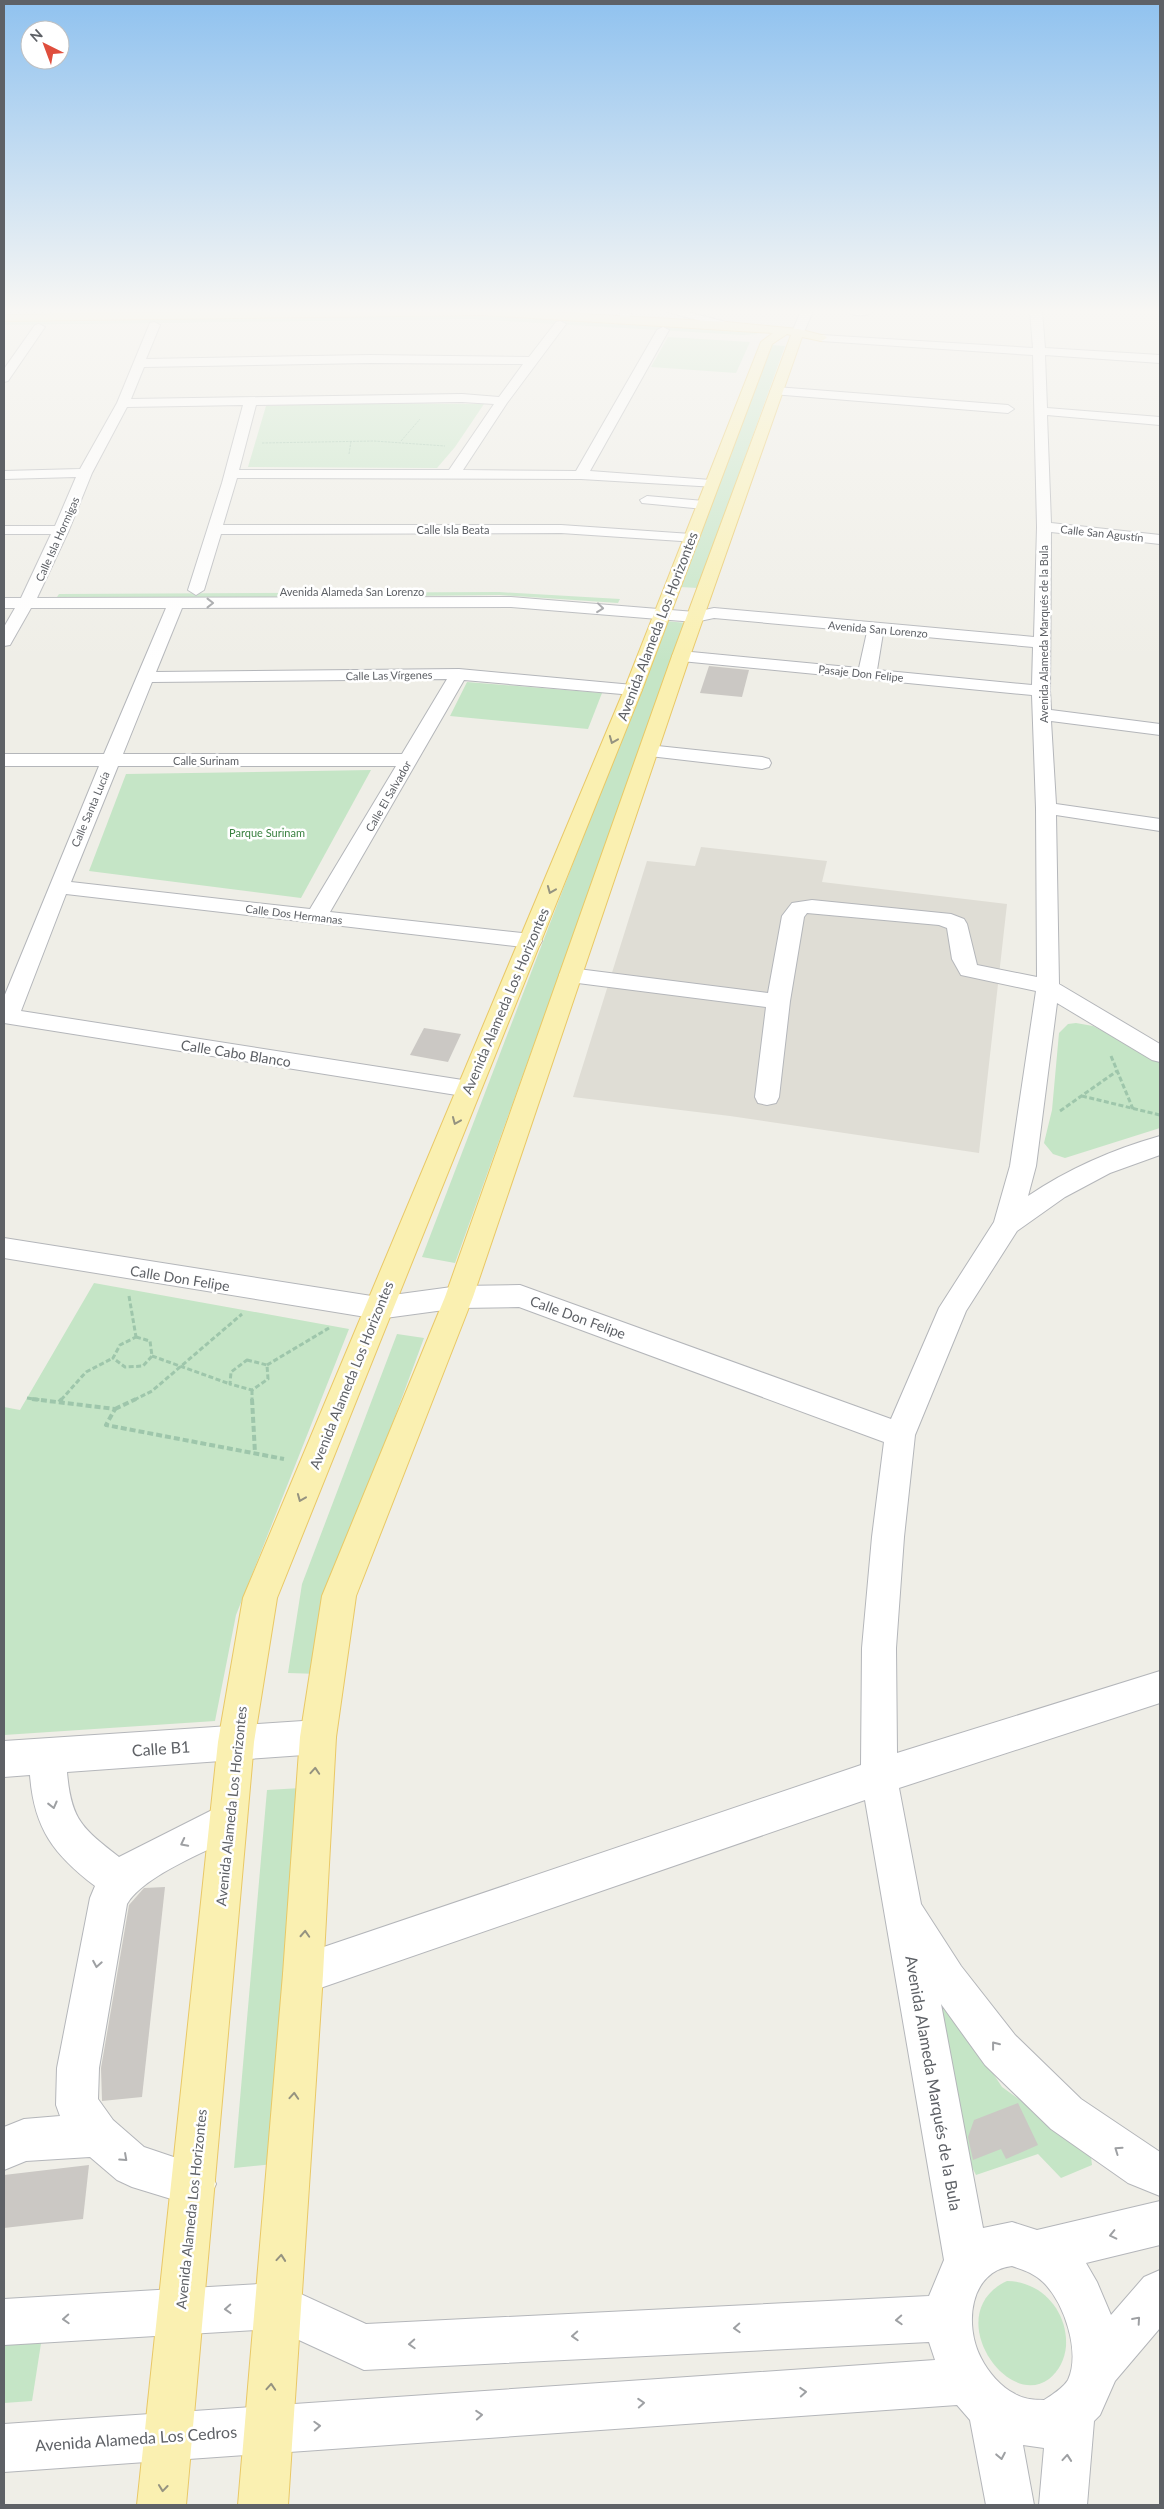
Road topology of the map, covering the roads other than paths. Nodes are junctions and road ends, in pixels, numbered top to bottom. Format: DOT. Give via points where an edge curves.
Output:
graph roads {
  1 [pos="109,428"];
  2 [pos="244,428"];
  3 [pos="484,428"];
  4 [pos="608,428"];
  5 [pos="734,428"];
  6 [pos="763,428"];
  7 [pos="1041,428"];
  8 [pos="85,473"];
  9 [pos="232,474"];
  10 [pos="454,474"];
  11 [pos="4,475"];
  12 [pos="581,475"];
  13 [pos="708,494"];
  14 [pos="647,500"];
  15 [pos="1044,527"];
  16 [pos="4,530"];
  17 [pos="62,530"];
  18 [pos="215,530"];
  19 [pos="691,539"];
  20 [pos="1160,539"];
  21 [pos="196,590"];
  22 [pos="4,592"];
  23 [pos="29,598"];
  24 [pos="4,603"];
  25 [pos="176,603"];
  26 [pos="664,608"];
  27 [pos="702,612"];
  28 [pos="876,628"];
  29 [pos="4,641"];
  30 [pos="1042,644"];
  31 [pos="681,656"];
  32 [pos="459,674"];
  33 [pos="867,674"];
  34 [pos="145,678"];
  35 [pos="633,690"];
  36 [pos="1041,691"];
  37 [pos="1042,714"];
  38 [pos="1160,728"];
  39 [pos="648,751"];
  40 [pos="4,760"];
  41 [pos="111,760"];
  42 [pos="409,760"];
  43 [pos="762,763"];
  44 [pos="1046,808"];
  45 [pos="1160,824"];
  46 [pos="58,886"];
  47 [pos="316,917"];
  48 [pos="531,942"];
  49 [pos="570,975"];
  50 [pos="1048,988"];
  51 [pos="778,1001"];
  52 [pos="6,1016"];
  53 [pos="1160,1054"];
  54 [pos="469,1089"];
  55 [pos="767,1097"];
  56 [pos="1160,1145"];
  57 [pos="1007,1224"];
  58 [pos="4,1248"];
  59 [pos="459,1297"];
  60 [pos="378,1308"];
  61 [pos="900,1436"];
  62 [pos="1160,1687"];
  63 [pos="318,1737"];
  64 [pos="236,1742"];
  65 [pos="48,1756"];
  66 [pos="4,1759"];
  67 [pos="879,1777"];
  68 [pos="228,1821"];
  69 [pos="119,1880"];
  70 [pos="901,1903"];
  71 [pos="303,1974"];
  72 [pos="98,2135"];
  73 [pos="4,2149"];
  74 [pos="1160,2174"];
  75 [pos="194,2184"];
  76 [pos="1160,2223"];
  77 [pos="1038,2252"];
  78 [pos="967,2262"];
  79 [pos="1160,2293"];
  80 [pos="277,2306"];
  81 [pos="181,2311"];
  82 [pos="948,2318"];
  83 [pos="4,2322"];
  84 [pos="1094,2370"];
  85 [pos="980,2394"];
  86 [pos="1071,2411"];
  87 [pos="268,2429"];
  88 [pos="168,2436"];
  89 [pos="4,2448"];
  90 [pos="161,2505"];
  91 [pos="263,2505"];
  92 [pos="1010,2505"];
  93 [pos="1063,2505"];
  1 -- 8 [label="street, Calle Isla Hormigas"];
  2 -- 9 [label="street"];
  3 -- 10 [label="street"];
  4 -- 12 [label="street"];
  5 -- 13 [label="main road, Avenida Alameda Los Horizontes"];
  6 -- 27 [label="main road, Avenida Alameda Los Horizontes"];
  7 -- 15 [label="street, Avenida Alameda Marqués de la Bula"];
  8 -- 11 [label="street"];
  8 -- 17 [label="street, Calle Isla Hormigas"];
  9 -- 10 [label="street"];
  9 -- 18 [label="street"];
  10 -- 12 [label="street"];
  12 -- 13 [label="street"];
  13 -- 14 [label="street"];
  13 -- 19 [label="main road, Avenida Alameda Los Horizontes"];
  15 -- 20 [label="street, Calle San Agustín"];
  15 -- 30 [label="street, Avenida Alameda Marqués de la Bula"];
  16 -- 17 [label="street"];
  17 -- 23 [label="street, Calle Isla Hormigas"];
  18 -- 19 [label="street, Calle Isla Beata" via="561,529"];
  18 -- 21 [label="street"];
  19 -- 26 [label="main road, Avenida Alameda Los Horizontes"];
  21 -- 23 [label="street, Avenida Alameda San Lorenzo"];
  21 -- 26 [label="street, Avenida Alameda San Lorenzo" via="517,591"];
  22 -- 23 [label="street, Avenida Alameda San Lorenzo"];
  23 -- 24 [label="street, Avenida Alameda San Lorenzo"];
  23 -- 25 [label="street, Avenida Alameda San Lorenzo"];
  23 -- 29 [label="street, Calle Isla Hormigas"];
  25 -- 26 [label="street, Avenida Alameda San Lorenzo, one-way" via="511,602"];
  25 -- 34 [label="street, Calle Santa Lucía"];
  26 -- 27 [label="street, Avenida Alameda San Lorenzo"];
  26 -- 35 [label="main road, Avenida Alameda Los Horizontes"];
  27 -- 28 [label="street, Avenida San Lorenzo"];
  27 -- 31 [label="main road, Avenida Alameda Los Horizontes"];
  28 -- 30 [label="street, Avenida San Lorenzo"];
  28 -- 33 [label="street"];
  30 -- 36 [label="street, Avenida Alameda Marqués de la Bula"];
  31 -- 33 [label="street, Pasaje Don Felipe"];
  31 -- 39 [label="main road, Avenida Alameda Los Horizontes"];
  32 -- 34 [label="street, Calle Las Vírgenes"];
  32 -- 35 [label="street, Calle Las Vírgenes"];
  32 -- 42 [label="street, Calle El Salvador"];
  33 -- 36 [label="street, Pasaje Don Felipe"];
  34 -- 41 [label="street, Calle Santa Lucía"];
  35 -- 48 [label="main road, Avenida Alameda Los Horizontes, one-way"];
  36 -- 37 [label="street, Avenida Alameda Marqués de la Bula"];
  37 -- 38 [label="street"];
  37 -- 44 [label="street, Avenida Alameda Marqués de la Bula"];
  39 -- 43 [label="street"];
  39 -- 49 [label="main road, Avenida Alameda Los Horizontes"];
  40 -- 41 [label="street, Calle Surinam"];
  41 -- 42 [label="street, Calle Surinam"];
  41 -- 46 [label="street, Calle Santa Lucía"];
  42 -- 47 [label="street, Calle El Salvador"];
  44 -- 45 [label="street"];
  44 -- 50 [label="street, Avenida Alameda Marqués de la Bula"];
  46 -- 47 [label="street, Calle Dos Hermanas"];
  46 -- 52 [label="street, Calle Santa Lucía"];
  47 -- 48 [label="street, Calle Dos Hermanas"];
  48 -- 54 [label="main road, Avenida Alameda Los Horizontes"];
  49 -- 51 [label="street"];
  49 -- 59 [label="main road, Avenida Alameda Los Horizontes"];
  50 -- 51 [label="street" via="968,970 961,961 960,932 956,924 943,919 812,906 800,908 793,916"];
  50 -- 53 [label="street"];
  50 -- 57 [label="street, Avenida Alameda Marqués de la Bula" via="1023,1166"];
  51 -- 55 [label="street"];
  52 -- 54 [label="street, Calle Cabo Blanco"];
  54 -- 60 [label="main road, Avenida Alameda Los Horizontes, one-way"];
  56 -- 57 [label="street" via="1101,1167 1056,1190"];
  57 -- 61 [label="street, Avenida Alameda Marqués de la Bula" via="953,1308"];
  58 -- 60 [label="street, Calle Don Felipe"];
  59 -- 60 [label="street, Calle Don Felipe"];
  59 -- 61 [label="street, Calle Don Felipe" via="520,1296"];
  59 -- 63 [label="main road, Avenida Alameda Los Horizontes" via="339,1596"];
  60 -- 64 [label="main road, Avenida Alameda Los Horizontes, one-way" via="260,1598"];
  61 -- 67 [label="street, Avenida Alameda Marqués de la Bula" via="879,1648"];
  62 -- 67 [label="street"];
  63 -- 64 [label="street, Calle B1"];
  71 -- 63 [label="main road, Avenida Alameda Los Horizontes, one-way"];
  64 -- 65 [label="street, Calle B1"];
  64 -- 68 [label="main road, Avenida Alameda Los Horizontes"];
  65 -- 66 [label="street, Calle B1"];
  65 -- 69 [label="street, one-way" via="52,1805 64,1832"];
  67 -- 70 [label="street, Avenida Alameda Marqués de la Bula"];
  67 -- 71 [label="street"];
  68 -- 69 [label="street, one-way" via="136,1867"];
  68 -- 75 [label="main road, Avenida Alameda Los Horizontes"];
  69 -- 72 [label="street, one-way" via="109,1898 78,2068 77,2106"];
  74 -- 70 [label="street, Avenida Alameda Marqués de la Bula, one-way" via="1143,2168 1066,2114 1000,2050 947,1980"];
  70 -- 78 [label="street, Avenida Alameda Marqués de la Bula"];
  80 -- 71 [label="main road, Avenida Alameda Los Horizontes, one-way"];
  72 -- 73 [label="street" via="24,2140"];
  72 -- 75 [label="street, one-way" via="132,2165"];
  75 -- 81 [label="main road, Avenida Alameda Los Horizontes"];
  76 -- 77 [label="street, one-way"];
  77 -- 78 [label="street" via="1012,2244 987,2248"];
  77 -- 84 [label="street" via="1059,2266 1077,2288 1089,2314 1095,2343"];
  78 -- 82 [label="street" via="953,2286"];
  84 -- 79 [label="street, one-way"];
  80 -- 81 [label="street, one-way"];
  82 -- 80 [label="street, one-way" via="364,2347"];
  87 -- 80 [label="main road, Avenida Alameda Los Horizontes, one-way"];
  81 -- 83 [label="street, one-way"];
  81 -- 88 [label="main road, Avenida Alameda Los Horizontes"];
  82 -- 85 [label="street" via="953,2350"];
  84 -- 86 [label="street" via="1086,2393"];
  85 -- 86 [label="street" via="1020,2422 1048,2424"];
  87 -- 85 [label="street, Avenida Alameda Los Cedros, one-way"];
  85 -- 92 [label="street, one-way"];
  93 -- 86 [label="street, one-way"];
  87 -- 88 [label="street, Avenida Alameda Los Cedros"];
  87 -- 91 [label="main road, Avenida Alameda Los Horizontes"];
  88 -- 89 [label="street, Avenida Alameda Los Cedros"];
  88 -- 90 [label="main road, Avenida Alameda Los Horizontes, one-way"];
}
